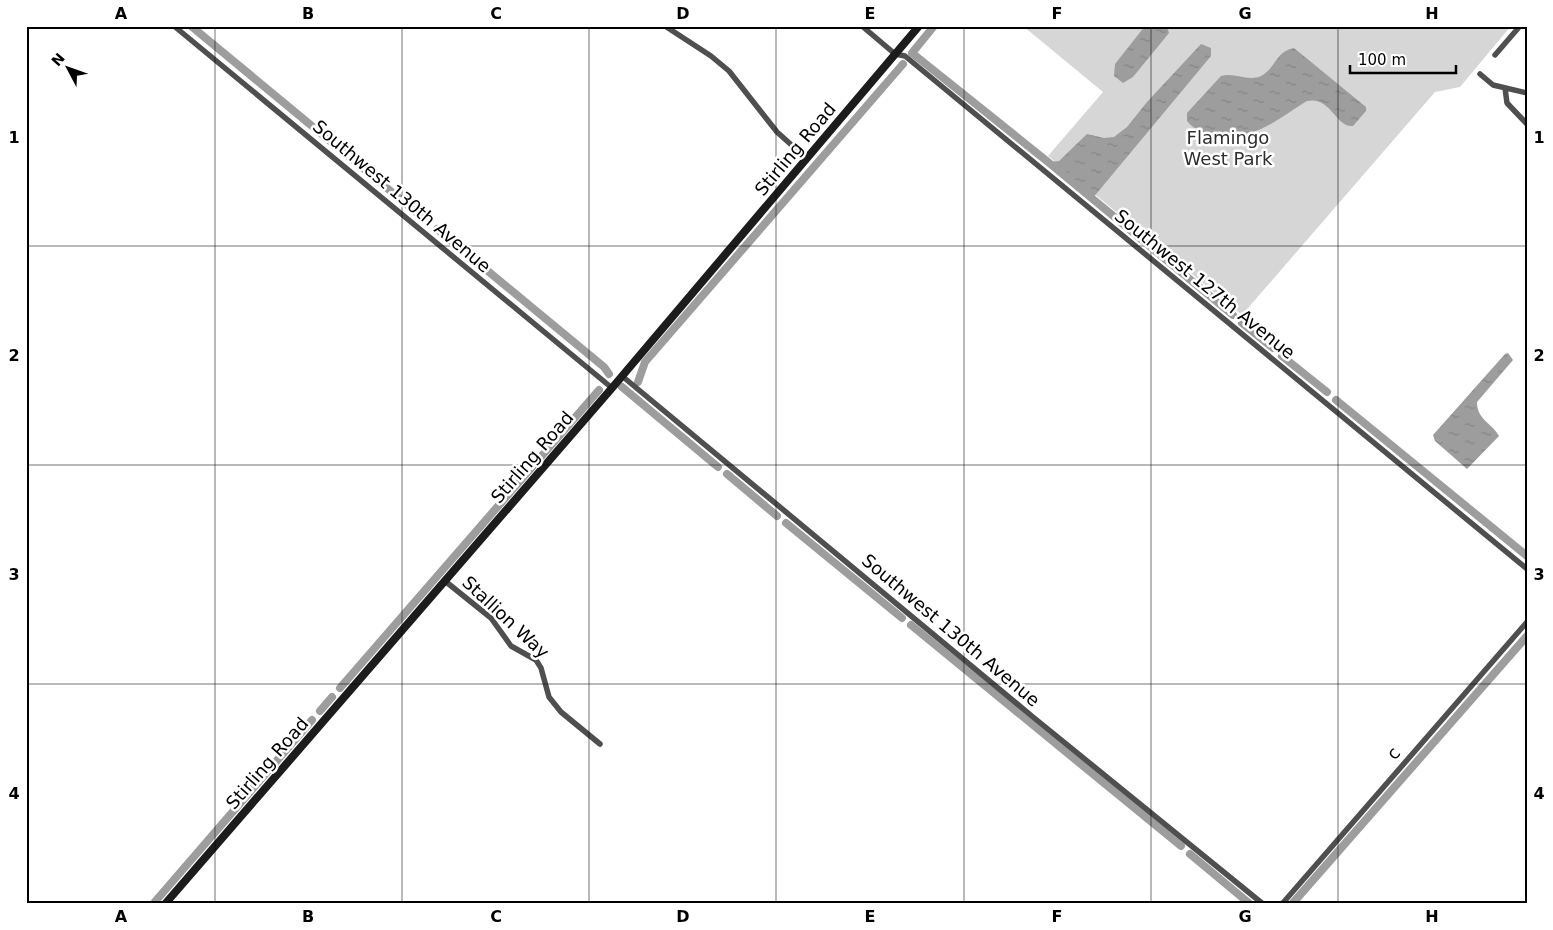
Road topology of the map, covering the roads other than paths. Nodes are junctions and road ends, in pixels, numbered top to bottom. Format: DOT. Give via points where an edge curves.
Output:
graph roads {
  1 [pos="174,26"];
  2 [pos="665,26"];
  3 [pos="862,26"];
  4 [pos="919,26"];
  5 [pos="1520,26"];
  6 [pos="895,54"];
  7 [pos="1495,55"];
  8 [pos="1480,74"];
  9 [pos="1505,88"];
  10 [pos="1527,93"];
  11 [pos="1527,124"];
  12 [pos="806,158"];
  13 [pos="622,376"];
  14 [pos="612,388"];
  15 [pos="1527,569"];
  16 [pos="445,581"];
  17 [pos="1527,622"];
  18 [pos="600,744"];
  19 [pos="165,904"];
  20 [pos="1264,904"];
  21 [pos="1282,904"];
  1 -- 14 [label="street, Southwest 130th Avenue"];
  2 -- 12 [label="street" via="729,71 777,132"];
  3 -- 6 [label="street, Southwest 127th Avenue"];
  4 -- 6 [label="street, Stirling Road"];
  5 -- 7 [label="street"];
  6 -- 12 [label="street, Stirling Road"];
  6 -- 15 [label="street, Southwest 127th Avenue" via="904,56"];
  8 -- 9 [label="street" via="1493,85"];
  9 -- 10 [label="street"];
  9 -- 11 [label="street" via="1507,103"];
  12 -- 13 [label="street, Stirling Road"];
  13 -- 14 [label="street, Stirling Road"];
  13 -- 20 [label="street, Southwest 130th Avenue" via="1047,729"];
  14 -- 16 [label="street, Stirling Road"];
  16 -- 18 [label="street, Stallion Way" via="491,618 511,646 536,660 548,697 560,712"];
  16 -- 19 [label="street, Stirling Road"];
  17 -- 21 [label="street, c"];
}
